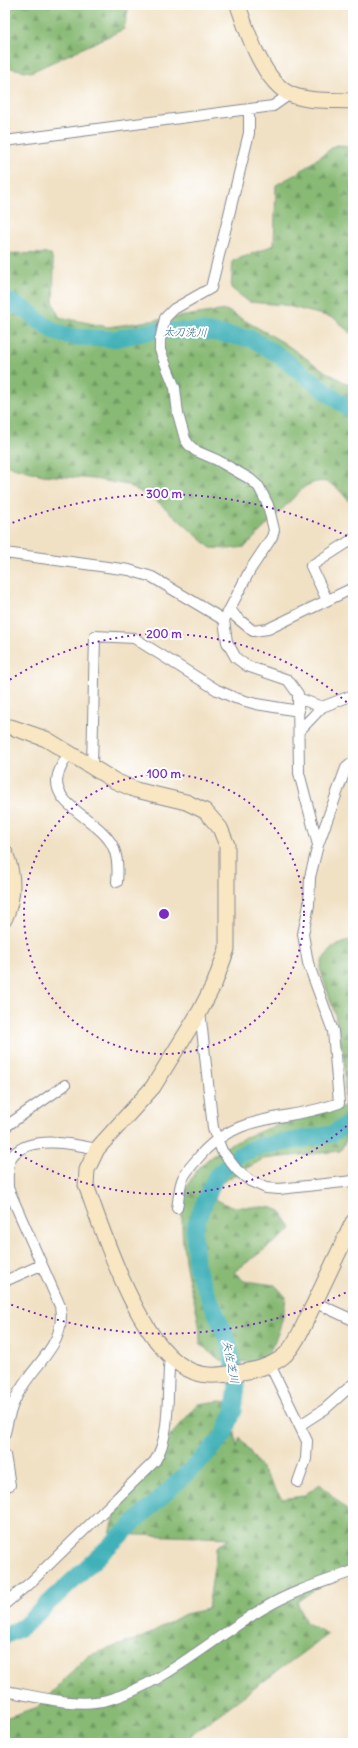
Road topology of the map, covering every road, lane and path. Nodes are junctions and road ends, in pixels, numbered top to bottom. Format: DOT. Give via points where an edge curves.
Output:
graph roads {
  1 [pos="238,5"];
  2 [pos="290,94"];
  3 [pos="353,101"];
  4 [pos="249,110"];
  5 [pos="5,141"];
  6 [pos="353,539"];
  7 [pos="5,553"];
  8 [pos="353,588"];
  9 [pos="327,600"];
  10 [pos="230,609"];
  11 [pos="224,620"];
  12 [pos="353,695"];
  13 [pos="298,698"];
  14 [pos="322,707"];
  15 [pos="299,711"];
  16 [pos="5,727"];
  17 [pos="299,731"];
  18 [pos="69,753"];
  19 [pos="353,762"];
  20 [pos="92,767"];
  21 [pos="318,845"];
  22 [pos="5,853"];
  23 [pos="117,882"];
  24 [pos="5,918"];
  25 [pos="200,1011"];
  26 [pos="65,1085"];
  27 [pos="5,1127"];
  28 [pos="216,1139"];
  29 [pos="97,1149"];
  30 [pos="353,1181"];
  31 [pos="6,1188"];
  32 [pos="177,1208"];
  33 [pos="353,1222"];
  34 [pos="41,1265"];
  35 [pos="5,1280"];
  36 [pos="314,1302"];
  37 [pos="353,1320"];
  38 [pos="170,1357"];
  39 [pos="270,1365"];
  40 [pos="353,1384"];
  41 [pos="300,1425"];
  42 [pos="5,1433"];
  43 [pos="5,1455"];
  44 [pos="298,1482"];
  45 [pos="10,1485"];
  46 [pos="353,1571"];
  47 [pos="5,1604"];
  48 [pos="5,1691"];
  1 -- 2 [label="street" via="249,36 268,73"];
  2 -- 3 [label="street" via="315,100"];
  2 -- 4 [label="street" via="273,106"];
  4 -- 5 [label="street"];
  4 -- 10 [label="street" via="249,133 211,288 174,309 165,318 160,340 160,350 175,388 178,414 189,445 250,479 259,487 270,514 274,530 272,537 250,570"];
  6 -- 9 [label="street" via="311,566"];
  7 -- 11 [label="street" via="144,574"];
  8 -- 9 [label="street"];
  9 -- 10 [label="street" via="268,629 253,631"];
  10 -- 11 [label="street"];
  11 -- 13 [label="street" via="227,642 236,658 246,666 288,680"];
  12 -- 14 [label="street"];
  13 -- 14 [label="street"];
  13 -- 15 [label="street"];
  14 -- 17 [label="street"];
  15 -- 17 [label="street"];
  15 -- 20 [label="street" via="256,704 217,690 134,638 95,636"];
  16 -- 18 [label="street" via="46,739"];
  17 -- 21 [label="street" via="299,772"];
  18 -- 20 [label="street"];
  18 -- 23 [label="street" via="58,776 60,796 94,823 109,839 117,860"];
  19 -- 21 [label="street" via="346,768"];
  20 -- 25 [label="street" via="136,790 186,802 205,811 220,828 227,845 226,949 215,982"];
  21 -- 28 [label="street" via="310,877 309,905 303,934 308,963 333,1031 339,1103 319,1110 244,1124"];
  22 -- 24 [label="street" via="12,879"];
  25 -- 28 [label="street"];
  25 -- 29 [label="street" via="153,1087"];
  26 -- 27 [label="street"];
  28 -- 30 [label="street" via="237,1170 250,1182 266,1188 279,1189"];
  28 -- 32 [label="street" via="204,1150 183,1178"];
  29 -- 31 [label="street" via="47,1142 22,1148 12,1155"];
  29 -- 38 [label="street" via="87,1170 86,1185 124,1288 156,1340"];
  31 -- 34 [label="street"];
  33 -- 36 [label="street"];
  34 -- 35 [label="street"];
  34 -- 42 [label="street" via="60,1306 60,1332 55,1343 23,1385 11,1408"];
  36 -- 37 [label="street"];
  36 -- 39 [label="street" via="298,1336 285,1355"];
  38 -- 39 [label="street" via="194,1373 217,1376"];
  38 -- 47 [label="street" via="164,1438 155,1461"];
  39 -- 41 [label="street"];
  40 -- 41 [label="street" via="325,1410"];
  41 -- 44 [label="street" via="307,1441 306,1459"];
  43 -- 45 [label="street"];
  46 -- 48 [label="street" via="302,1589 266,1606 140,1688 106,1701 73,1702"];
}
